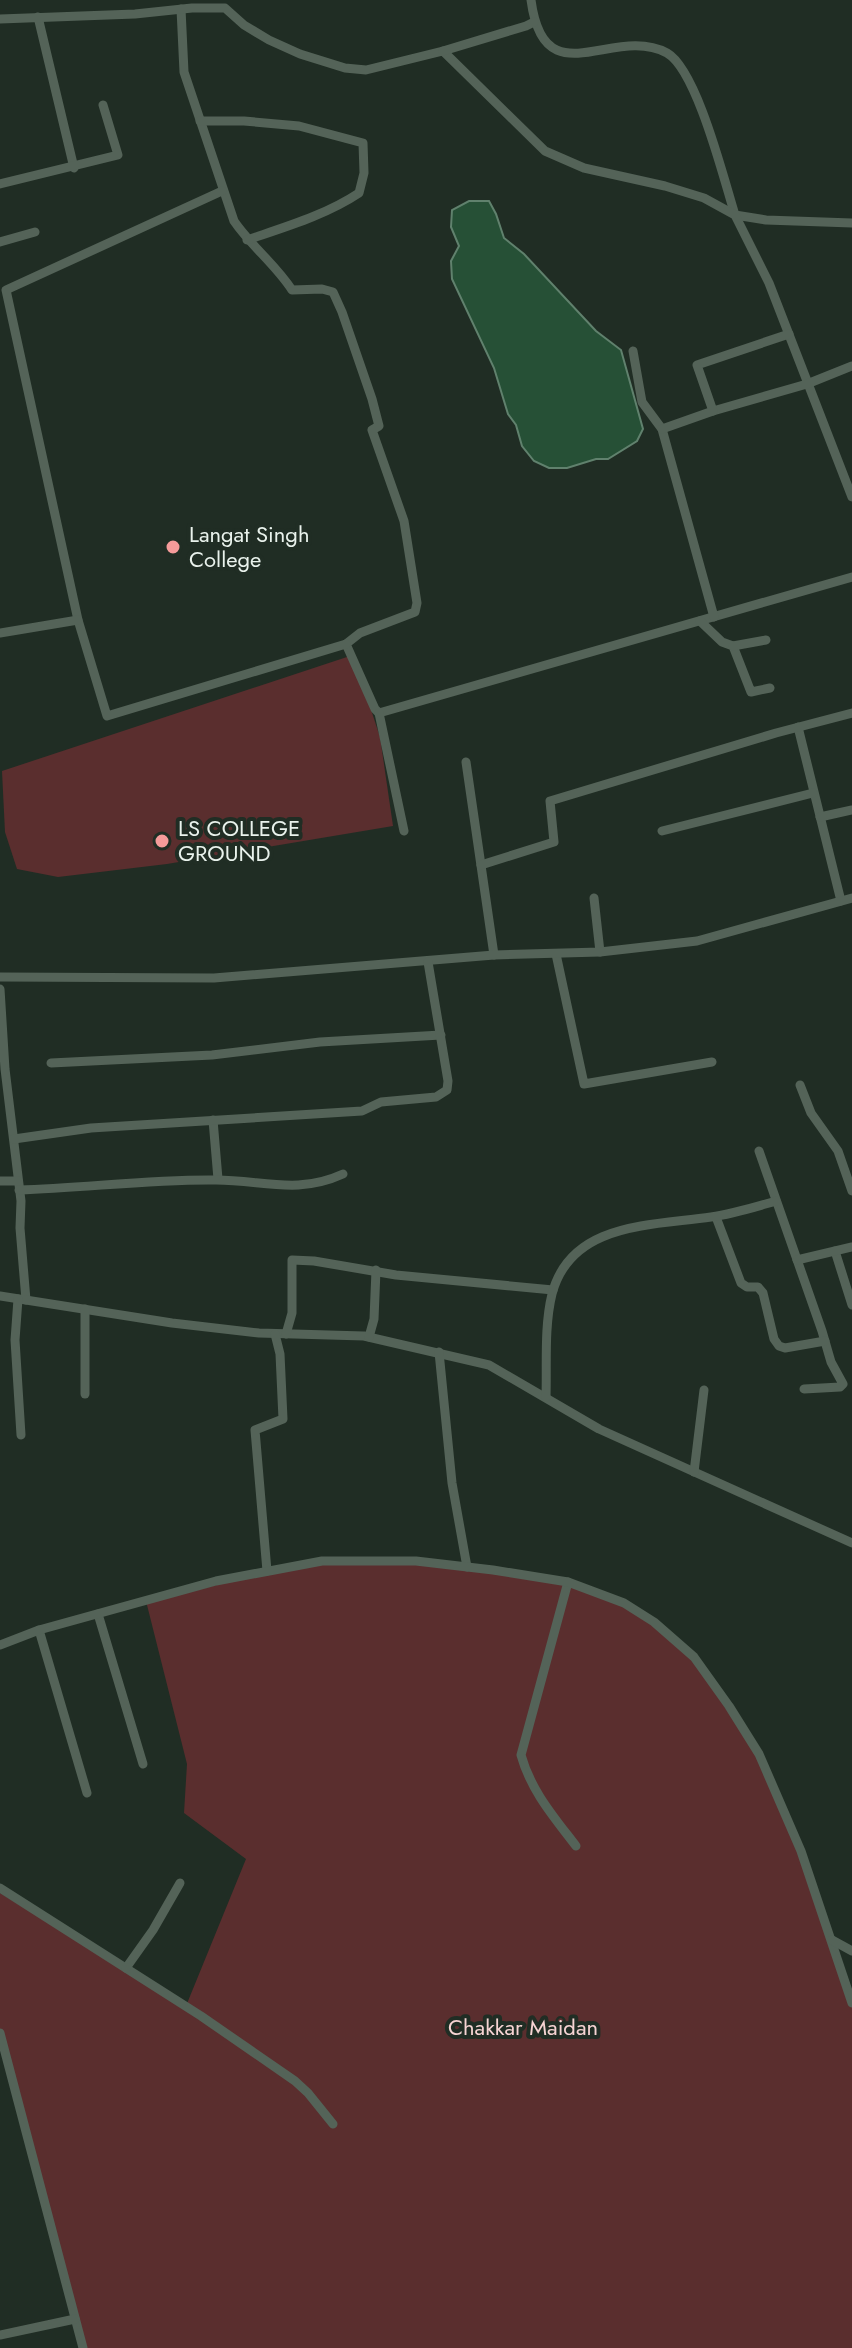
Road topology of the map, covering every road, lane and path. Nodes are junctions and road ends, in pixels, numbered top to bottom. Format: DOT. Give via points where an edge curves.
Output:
graph roads {
  1 [pos="531,0"];
  2 [pos="226,4"];
  3 [pos="181,9"];
  4 [pos="38,17"];
  5 [pos="0,19"];
  6 [pos="534,22"];
  7 [pos="443,51"];
  8 [pos="103,105"];
  9 [pos="200,121"];
  10 [pos="74,168"];
  11 [pos="0,184"];
  12 [pos="222,191"];
  13 [pos="735,215"];
  14 [pos="852,223"];
  15 [pos="35,232"];
  16 [pos="247,240"];
  17 [pos="0,242"];
  18 [pos="789,334"];
  19 [pos="633,351"];
  20 [pos="852,366"];
  21 [pos="807,384"];
  22 [pos="713,411"];
  23 [pos="662,429"];
  24 [pos="852,497"];
  25 [pos="852,577"];
  26 [pos="714,617"];
  27 [pos="78,620"];
  28 [pos="700,621"];
  29 [pos="0,633"];
  30 [pos="766,640"];
  31 [pos="346,644"];
  32 [pos="733,646"];
  33 [pos="770,688"];
  34 [pos="379,713"];
  35 [pos="852,713"];
  36 [pos="798,727"];
  37 [pos="466,762"];
  38 [pos="813,793"];
  39 [pos="852,810"];
  40 [pos="820,817"];
  41 [pos="404,831"];
  42 [pos="662,831"];
  43 [pos="481,865"];
  44 [pos="594,898"];
  45 [pos="852,898"];
  46 [pos="841,901"];
  47 [pos="600,952"];
  48 [pos="556,954"];
  49 [pos="494,955"];
  50 [pos="428,962"];
  51 [pos="0,977"];
  52 [pos="0,989"];
  53 [pos="441,1035"];
  54 [pos="712,1062"];
  55 [pos="51,1063"];
  56 [pos="800,1085"];
  57 [pos="213,1120"];
  58 [pos="14,1139"];
  59 [pos="759,1151"];
  60 [pos="343,1174"];
  61 [pos="218,1179"];
  62 [pos="0,1181"];
  63 [pos="19,1185"];
  64 [pos="852,1191"];
  65 [pos="776,1201"];
  66 [pos="716,1217"];
  67 [pos="852,1247"];
  68 [pos="835,1251"];
  69 [pos="797,1260"];
  70 [pos="376,1270"];
  71 [pos="553,1290"];
  72 [pos="0,1296"];
  73 [pos="22,1300"];
  74 [pos="852,1305"];
  75 [pos="85,1309"];
  76 [pos="281,1334"];
  77 [pos="369,1337"];
  78 [pos="825,1341"];
  79 [pos="439,1352"];
  80 [pos="804,1389"];
  81 [pos="704,1390"];
  82 [pos="85,1394"];
  83 [pos="546,1397"];
  84 [pos="21,1435"];
  85 [pos="694,1472"];
  86 [pos="852,1543"];
  87 [pos="467,1567"];
  88 [pos="267,1571"];
  89 [pos="568,1582"];
  90 [pos="98,1614"];
  91 [pos="39,1630"];
  92 [pos="0,1645"];
  93 [pos="143,1764"];
  94 [pos="87,1793"];
  95 [pos="576,1846"];
  96 [pos="180,1883"];
  97 [pos="0,1888"];
  98 [pos="832,1940"];
  99 [pos="852,1951"];
  100 [pos="126,1968"];
  101 [pos="852,2003"];
  102 [pos="0,2033"];
  103 [pos="333,2124"];
  104 [pos="75,2319"];
  105 [pos="0,2335"];
  106 [pos="83,2348"];
  1 -- 6 [label="street"];
  2 -- 3 [label="street"];
  2 -- 7 [label="street" via="244,25 269,40 345,68 366,70"];
  3 -- 4 [label="street"];
  3 -- 9 [label="street" via="184,72"];
  4 -- 5 [label="street"];
  4 -- 10 [label="street"];
  6 -- 7 [label="street"];
  6 -- 13 [label="street" via="549,45 562,53 583,55 635,45 668,54 693,86"];
  7 -- 13 [label="street" via="545,151 584,168 704,198"];
  8 -- 10 [label="street" via="118,155"];
  9 -- 12 [label="street"];
  9 -- 16 [label="street" via="299,126 363,143 359,193"];
  10 -- 11 [label="street"];
  12 -- 16 [label="street"];
  12 -- 27 [label="street" via="6,290"];
  13 -- 14 [label="street"];
  13 -- 18 [label="street"];
  15 -- 17 [label="street"];
  16 -- 31 [label="street" via="292,290 333,292 372,399 379,426 372,430 404,521 415,612 360,633"];
  18 -- 21 [label="street"];
  18 -- 22 [label="street" via="697,365"];
  19 -- 23 [label="street" via="642,402"];
  20 -- 21 [label="street"];
  21 -- 22 [label="street"];
  21 -- 24 [label="street"];
  22 -- 23 [label="street"];
  23 -- 26 [label="street"];
  25 -- 26 [label="street"];
  26 -- 28 [label="street"];
  27 -- 29 [label="street"];
  27 -- 31 [label="street" via="107,716"];
  28 -- 32 [label="street"];
  28 -- 34 [label="street"];
  30 -- 32 [label="street"];
  31 -- 34 [label="street"];
  32 -- 33 [label="street" via="751,692"];
  34 -- 41 [label="street"];
  35 -- 36 [label="street"];
  36 -- 38 [label="street"];
  36 -- 43 [label="street" via="550,801 554,842"];
  37 -- 43 [label="street"];
  38 -- 40 [label="street"];
  38 -- 42 [label="street"];
  39 -- 40 [label="street"];
  40 -- 46 [label="street"];
  43 -- 49 [label="street"];
  44 -- 47 [label="street"];
  45 -- 46 [label="street"];
  46 -- 47 [label="street" via="697,941"];
  47 -- 48 [label="street"];
  48 -- 49 [label="street"];
  48 -- 54 [label="street" via="584,1084"];
  49 -- 50 [label="street"];
  50 -- 51 [label="street" via="214,978"];
  50 -- 53 [label="street"];
  52 -- 58 [label="street"];
  53 -- 55 [label="street"];
  53 -- 57 [label="street" via="448,1081 447,1090 436,1097 381,1102 362,1111"];
  56 -- 64 [label="street" via="811,1113 838,1151"];
  57 -- 58 [label="street"];
  57 -- 61 [label="street"];
  58 -- 63 [label="street"];
  59 -- 65 [label="street"];
  60 -- 61 [label="street" via="302,1186"];
  61 -- 63 [label="street" via="86,1188"];
  62 -- 63 [label="street"];
  63 -- 73 [label="street"];
  65 -- 66 [label="street"];
  65 -- 69 [label="street"];
  66 -- 71 [label="street" via="633,1228 591,1241 572,1254"];
  66 -- 78 [label="street" via="741,1283 761,1289 779,1346"];
  67 -- 68 [label="street"];
  68 -- 69 [label="street"];
  68 -- 74 [label="street"];
  69 -- 78 [label="street"];
  70 -- 71 [label="street"];
  70 -- 76 [label="street" via="292,1260 292,1313"];
  70 -- 77 [label="street"];
  71 -- 83 [label="street"];
  72 -- 73 [label="street"];
  73 -- 75 [label="street"];
  73 -- 84 [label="street" via="15,1340"];
  75 -- 76 [label="street"];
  75 -- 82 [label="street"];
  76 -- 77 [label="street"];
  76 -- 88 [label="street" via="283,1419 255,1430"];
  77 -- 79 [label="street"];
  78 -- 80 [label="street" via="843,1384"];
  79 -- 83 [label="street" via="489,1365"];
  79 -- 87 [label="street" via="452,1483"];
  81 -- 85 [label="street"];
  83 -- 85 [label="street" via="599,1429"];
  85 -- 86 [label="street"];
  87 -- 88 [label="street" via="322,1561"];
  87 -- 89 [label="street"];
  88 -- 90 [label="street"];
  89 -- 95 [label="street" via="521,1755 536,1792"];
  89 -- 98 [label="street" via="624,1603 694,1657 759,1754"];
  90 -- 91 [label="street"];
  90 -- 93 [label="street"];
  91 -- 92 [label="street"];
  91 -- 94 [label="street"];
  96 -- 100 [label="street"];
  97 -- 100 [label="street"];
  98 -- 99 [label="street"];
  98 -- 101 [label="street"];
  100 -- 103 [label="street" via="295,2081"];
  102 -- 104 [label="street"];
  104 -- 105 [label="street"];
  104 -- 106 [label="street"];
}
